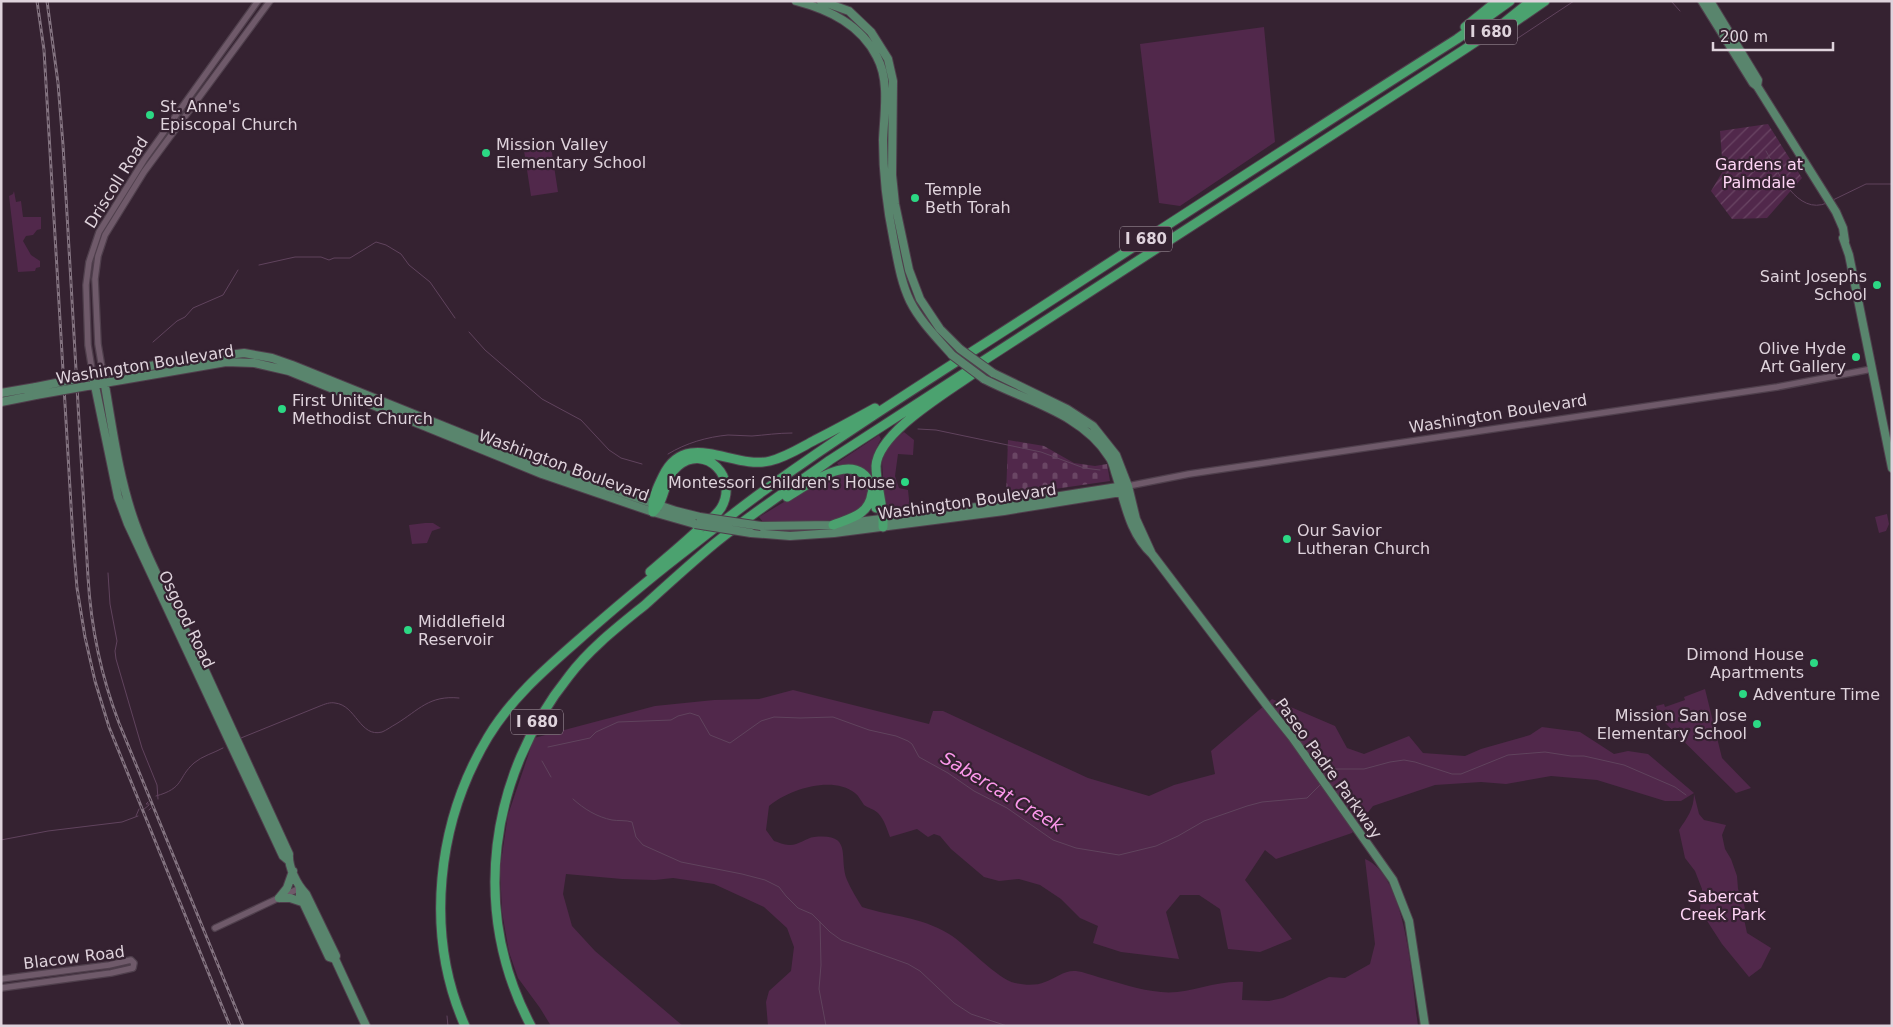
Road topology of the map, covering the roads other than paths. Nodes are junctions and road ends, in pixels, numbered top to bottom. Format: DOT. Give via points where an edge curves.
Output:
graph roads {
  1 [pos="258,1"];
  2 [pos="270,1"];
  3 [pos="796,1"];
  4 [pos="821,1"];
  5 [pos="1497,1"];
  6 [pos="1510,1"];
  7 [pos="1531,1"];
  8 [pos="1545,1"];
  9 [pos="1702,1"];
  10 [pos="1710,1"];
  11 [pos="1450,59"];
  12 [pos="1403,73"];
  13 [pos="1757,86"];
  14 [pos="990,356"];
  15 [pos="1872,369"];
  16 [pos="104,378"];
  17 [pos="90,381"];
  18 [pos="36,391"];
  19 [pos="1,394"];
  20 [pos="1,402"];
  21 [pos="890,404"];
  22 [pos="1892,468"];
  23 [pos="871,485"];
  24 [pos="1128,486"];
  25 [pos="1120,489"];
  26 [pos="765,505"];
  27 [pos="655,507"];
  28 [pos="697,520"];
  29 [pos="882,521"];
  30 [pos="833,525"];
  31 [pos="1152,554"];
  32 [pos="591,629"];
  33 [pos="220,713"];
  34 [pos="234,742"];
  35 [pos="257,799"];
  36 [pos="271,815"];
  37 [pos="289,861"];
  38 [pos="293,871"];
  39 [pos="300,888"];
  40 [pos="278,898"];
  41 [pos="302,902"];
  42 [pos="215,928"];
  43 [pos="335,959"];
  44 [pos="1,979"];
  45 [pos="1,988"];
  46 [pos="366,1026"];
  47 [pos="465,1026"];
  48 [pos="531,1026"];
  49 [pos="1425,1026"];
  1 -- 17 [label="street, Driscoll Road" via="144,160 99,232 89,262 86,286"];
  2 -- 16 [label="street, Driscoll Road" via="144,172 106,235 98,256 95,279 98,344"];
  3 -- 25 [label="main road, Paseo Padre Parkway, bridge" via="845,20 864,36 878,59 884,82 887,206 899,272 910,301 952,355 984,379 1088,432 1110,457"];
  4 -- 24 [label="main road, Paseo Padre Parkway, bridge" via="849,11 871,32 888,59 893,81 892,175 895,204 909,270 920,299 940,329 960,350 993,373 1068,409 1093,426 1116,455"];
  5 -- 12 [label="highway"];
  6 -- 12 [label="highway, I 680"];
  7 -- 11 [label="highway, I 680"];
  8 -- 11 [label="highway" via="1498,33"];
  9 -- 13 [label="main road"];
  10 -- 13 [label="main road" via="1758,80"];
  11 -- 14 [label="highway, I 680"];
  12 -- 21 [label="highway, I 680"];
  13 -- 15 [label="main road" via="1843,228"];
  14 -- 26 [label="highway, I 680"];
  14 -- 29 [label="highway" via="978,370 905,423 882,447 876,471"];
  15 -- 22 [label="main road"];
  15 -- 24 [label="street, Washington Boulevard" via="1796,384 1189,474"];
  16 -- 17 [label="main road, Washington Boulevard"];
  16 -- 27 [label="main road, Washington Boulevard" via="215,356 259,355"];
  16 -- 33 [label="main road, Osgood Road" via="134,522 199,659"];
  17 -- 18 [label="main road, Washington Boulevard, bridge"];
  17 -- 33 [label="main road, Osgood Road" via="118,497 142,556"];
  18 -- 19 [label="main road, Washington Boulevard"];
  18 -- 20 [label="main road, Washington Boulevard"];
  21 -- 27 [label="highway" via="881,405 769,462 741,461 697,452 682,455 665,472"];
  21 -- 32 [label="highway, I 680" via="739,509"];
  23 -- 26 [label="highway" via="856,470 841,468"];
  23 -- 29 [label="highway"];
  23 -- 30 [label="highway" via="871,498 863,512"];
  24 -- 25 [label="main road, Washington Boulevard"];
  24 -- 31 [label="main road, Paseo Padre Parkway" via="1136,519"];
  25 -- 29 [label="main road, Washington Boulevard" via="1004,511"];
  25 -- 31 [label="main road, Paseo Padre Parkway" via="1134,530"];
  26 -- 48 [label="highway, I 680" via="714,544 588,655 540,715 517,762 499,827 495,888 502,949 515,992"];
  27 -- 28 [label="main road, Washington Boulevard"];
  27 -- 32 [label="highway" via="670,474 683,462 706,460 717,466 724,476 726,494 716,514 636,583"];
  28 -- 29 [label="main road, Washington Boulevard, bridge" via="751,533 783,535 811,535"];
  28 -- 30 [label="main road, Washington Boulevard, bridge" via="761,526"];
  29 -- 30 [label="main road, Washington Boulevard"];
  31 -- 49 [label="main road, Paseo Padre Parkway" via="1292,737 1393,880 1409,921"];
  32 -- 47 [label="highway, I 680" via="527,686 505,712 488,736 455,811 444,866 440,919 446,967"];
  33 -- 34 [label="main road, Osgood Road"];
  34 -- 35 [label="main road, Osgood Road"];
  34 -- 36 [label="main road, Osgood Road"];
  35 -- 36 [label="main road"];
  35 -- 37 [label="main road, Osgood Road" via="283,856"];
  36 -- 37 [label="main road, Osgood Road" via="289,854"];
  37 -- 38 [label="main road, Osgood Road"];
  38 -- 39 [label="main road, Osgood Road"];
  38 -- 40 [label="main road" via="287,888"];
  39 -- 40 [label="street"];
  39 -- 41 [label="main road, Osgood Road"];
  39 -- 43 [label="main road, Osgood Road" via="306,894"];
  40 -- 41 [label="main road"];
  40 -- 42 [label="street"];
  41 -- 43 [label="main road, Osgood Road" via="330,957"];
  43 -- 46 [label="main road, Osgood Road"];
  44 -- 45 [label="street, Blacow Road" via="109,966 131,960 134,963 133,968 112,973"];
}
